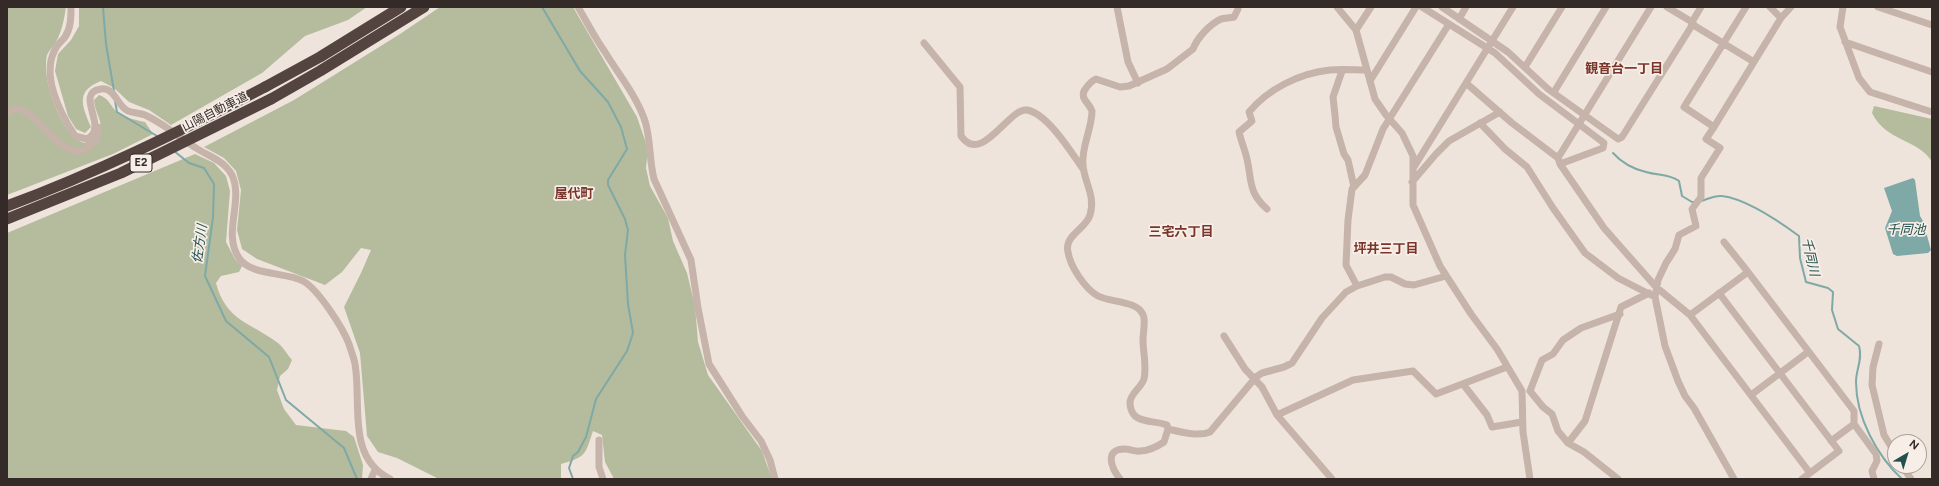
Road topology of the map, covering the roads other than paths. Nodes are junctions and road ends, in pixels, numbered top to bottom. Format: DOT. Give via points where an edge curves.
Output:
graph roads {
  1 [pos="71,7"];
  2 [pos="400,7"];
  3 [pos="424,7"];
  4 [pos="578,7"];
  5 [pos="1117,7"];
  6 [pos="1337,7"];
  7 [pos="1371,7"];
  8 [pos="1416,7"];
  9 [pos="1422,7"];
  10 [pos="1442,7"];
  11 [pos="1466,7"];
  12 [pos="1513,7"];
  13 [pos="1562,7"];
  14 [pos="1606,7"];
  15 [pos="1651,7"];
  16 [pos="1667,7"];
  17 [pos="1701,7"];
  18 [pos="1746,7"];
  19 [pos="1770,7"];
  20 [pos="1792,7"];
  21 [pos="1843,7"];
  22 [pos="1878,7"];
  23 [pos="1238,9"];
  24 [pos="1781,18"];
  25 [pos="1459,19"];
  26 [pos="1692,22"];
  27 [pos="1449,24"];
  28 [pos="1932,25"];
  29 [pos="1356,30"];
  30 [pos="1492,41"];
  31 [pos="1845,42"];
  32 [pos="924,43"];
  33 [pos="1724,44"];
  34 [pos="1488,49"];
  35 [pos="1754,62"];
  36 [pos="1525,67"];
  37 [pos="1367,70"];
  38 [pos="1342,71"];
  39 [pos="1932,72"];
  40 [pos="1370,81"];
  41 [pos="1138,83"];
  42 [pos="1466,83"];
  43 [pos="1554,92"];
  44 [pos="1500,112"];
  45 [pos="1932,112"];
  46 [pos="7,113"];
  47 [pos="1584,115"];
  48 [pos="1390,119"];
  49 [pos="96,123"];
  50 [pos="1480,123"];
  51 [pos="1578,124"];
  52 [pos="1714,126"];
  53 [pos="1559,161"];
  54 [pos="1414,168"];
  55 [pos="1083,170"];
  56 [pos="1412,182"];
  57 [pos="1354,188"];
  58 [pos="7,206"];
  59 [pos="1267,209"];
  60 [pos="7,219"];
  61 [pos="1724,242"];
  62 [pos="1748,272"];
  63 [pos="1446,276"];
  64 [pos="1356,286"];
  65 [pos="1656,287"];
  66 [pos="1719,293"];
  67 [pos="1652,295"];
  68 [pos="1620,314"];
  69 [pos="1690,315"];
  70 [pos="1224,336"];
  71 [pos="1879,344"];
  72 [pos="1808,352"];
  73 [pos="1507,367"];
  74 [pos="1780,374"];
  75 [pos="1254,379"];
  76 [pos="1463,384"];
  77 [pos="1522,391"];
  78 [pos="1530,391"];
  79 [pos="1751,395"];
  80 [pos="1277,415"];
  81 [pos="1522,422"];
  82 [pos="1854,424"];
  83 [pos="1168,429"];
  84 [pos="599,440"];
  85 [pos="1887,440"];
  86 [pos="1831,441"];
  87 [pos="1568,443"];
  88 [pos="375,470"];
  89 [pos="1810,473"];
  90 [pos="371,479"];
  91 [pos="390,479"];
  92 [pos="603,479"];
  93 [pos="775,479"];
  94 [pos="1120,479"];
  95 [pos="1332,479"];
  96 [pos="1530,479"];
  97 [pos="1618,479"];
  98 [pos="1734,479"];
  99 [pos="1802,479"];
  100 [pos="1874,479"];
  1 -- 49 [label="street" via="70,29 57,46 49,74 61,114 75,136 90,138 96,130"];
  2 -- 58 [label="highway, 山陽自動車道 / E2, bridge" via="320,57 188,128 113,163"];
  3 -- 60 [label="highway, 山陽自動車道 / E2, bridge" via="271,99 121,173"];
  4 -- 93 [label="street" via="605,53 626,82 644,120 651,143 654,179 693,268 709,364 761,441"];
  5 -- 41 [label="street" via="1128,62"];
  6 -- 29 [label="street"];
  7 -- 29 [label="street"];
  8 -- 40 [label="street"];
  9 -- 27 [label="street"];
  10 -- 25 [label="street"];
  11 -- 25 [label="street"];
  12 -- 30 [label="street"];
  13 -- 36 [label="street"];
  14 -- 43 [label="street"];
  15 -- 47 [label="street"];
  16 -- 26 [label="street"];
  17 -- 26 [label="street"];
  18 -- 33 [label="street"];
  19 -- 24 [label="street"];
  20 -- 24 [label="street"];
  21 -- 31 [label="street" via="1840,27"];
  22 -- 28 [label="street"];
  23 -- 41 [label="street" via="1234,17 1220,20 1207,30 1193,49 1167,69"];
  24 -- 35 [label="street"];
  25 -- 30 [label="street"];
  26 -- 33 [label="street"];
  26 -- 47 [label="street" via="1622,137 1618,139"];
  27 -- 34 [label="street"];
  27 -- 48 [label="street"];
  29 -- 37 [label="street"];
  30 -- 34 [label="street"];
  30 -- 36 [label="street"];
  31 -- 39 [label="street"];
  31 -- 45 [label="street" via="1859,78 1870,92"];
  32 -- 55 [label="street" via="960,87 961,136 964,139 974,143 985,141 1019,112 1027,110 1040,117 1052,129"];
  33 -- 35 [label="street"];
  33 -- 52 [label="street" via="1684,107"];
  34 -- 42 [label="street"];
  34 -- 51 [label="street"];
  35 -- 52 [label="street"];
  36 -- 43 [label="street"];
  37 -- 38 [label="street"];
  37 -- 40 [label="street"];
  38 -- 57 [label="street" via="1333,97 1343,151 1348,160"];
  38 -- 59 [label="street" via="1328,70 1296,79 1262,97 1249,112 1252,121 1238,132 1247,158 1251,187"];
  40 -- 48 [label="street" via="1375,99"];
  41 -- 55 [label="street" via="1125,88 1096,79 1085,88 1083,97 1092,111 1082,162"];
  42 -- 44 [label="street"];
  42 -- 54 [label="street"];
  43 -- 47 [label="street"];
  44 -- 50 [label="street"];
  44 -- 53 [label="street"];
  46 -- 49 [label="street" via="15,108 22,109 51,137 69,150 78,152 98,138"];
  47 -- 51 [label="street"];
  48 -- 54 [label="street" via="1406,141 1413,156"];
  48 -- 57 [label="street" via="1380,134 1365,175"];
  49 -- 88 [label="street" via="90,109 90,99 95,92 107,90 125,110 145,115 220,162 232,174 236,189 232,239 238,258 246,265 302,281 311,287 347,340 355,364 357,421 364,453"];
  50 -- 56 [label="street" via="1443,146"];
  50 -- 67 [label="street" via="1527,167 1585,253 1612,274"];
  51 -- 53 [label="street"];
  51 -- 53 [label="street" via="1604,143 1603,148"];
  52 -- 65 [label="street" via="1706,140 1720,148 1701,178 1702,197 1692,209 1696,226 1679,235 1675,249"];
  53 -- 65 [label="street" via="1604,228"];
  54 -- 56 [label="street"];
  55 -- 83 [label="street" via="1090,190 1091,212 1088,221 1069,240 1068,253 1075,269 1093,293 1104,299 1134,306 1142,314 1145,371 1141,386 1131,399 1130,406 1133,414 1139,419 1158,422 1166,425"];
  56 -- 63 [label="street" via="1413,205"];
  57 -- 64 [label="street" via="1348,220 1346,266"];
  61 -- 62 [label="street"];
  62 -- 66 [label="street"];
  62 -- 72 [label="street"];
  63 -- 64 [label="street" via="1414,285 1385,277"];
  63 -- 73 [label="street"];
  64 -- 75 [label="street" via="1346,292 1322,318 1292,362"];
  65 -- 67 [label="street"];
  65 -- 69 [label="street"];
  66 -- 69 [label="street"];
  66 -- 74 [label="street"];
  67 -- 68 [label="street" via="1621,307"];
  67 -- 98 [label="street" via="1665,346 1678,381"];
  68 -- 78 [label="street" via="1581,328 1563,340 1553,354 1542,360"];
  68 -- 87 [label="street" via="1585,421"];
  69 -- 79 [label="street"];
  70 -- 75 [label="street" via="1245,370"];
  71 -- 85 [label="street" via="1873,367 1872,385"];
  72 -- 74 [label="street"];
  72 -- 82 [label="street" via="1854,412"];
  73 -- 76 [label="street"];
  73 -- 77 [label="street"];
  74 -- 79 [label="street"];
  74 -- 86 [label="street"];
  75 -- 80 [label="street" via="1262,387"];
  75 -- 83 [label="street" via="1210,432 1191,434"];
  76 -- 80 [label="street" via="1436,394 1413,371 1353,380"];
  76 -- 81 [label="street" via="1487,415 1492,427"];
  77 -- 78 [label="street"];
  77 -- 81 [label="street"];
  78 -- 87 [label="street" via="1552,414 1558,431"];
  79 -- 89 [label="street"];
  80 -- 95 [label="street"];
  81 -- 96 [label="street"];
  82 -- 86 [label="street"];
  82 -- 100 [label="street" via="1876,454 1877,461 1872,471"];
  83 -- 94 [label="street" via="1164,442 1152,448 1140,452 1126,449 1114,453 1111,463"];
  84 -- 92 [label="street" via="599,467"];
  86 -- 89 [label="street" via="1839,451"];
  87 -- 97 [label="street" via="1584,452"];
  88 -- 90 [label="street"];
  88 -- 91 [label="street"];
  89 -- 99 [label="street"];
}
